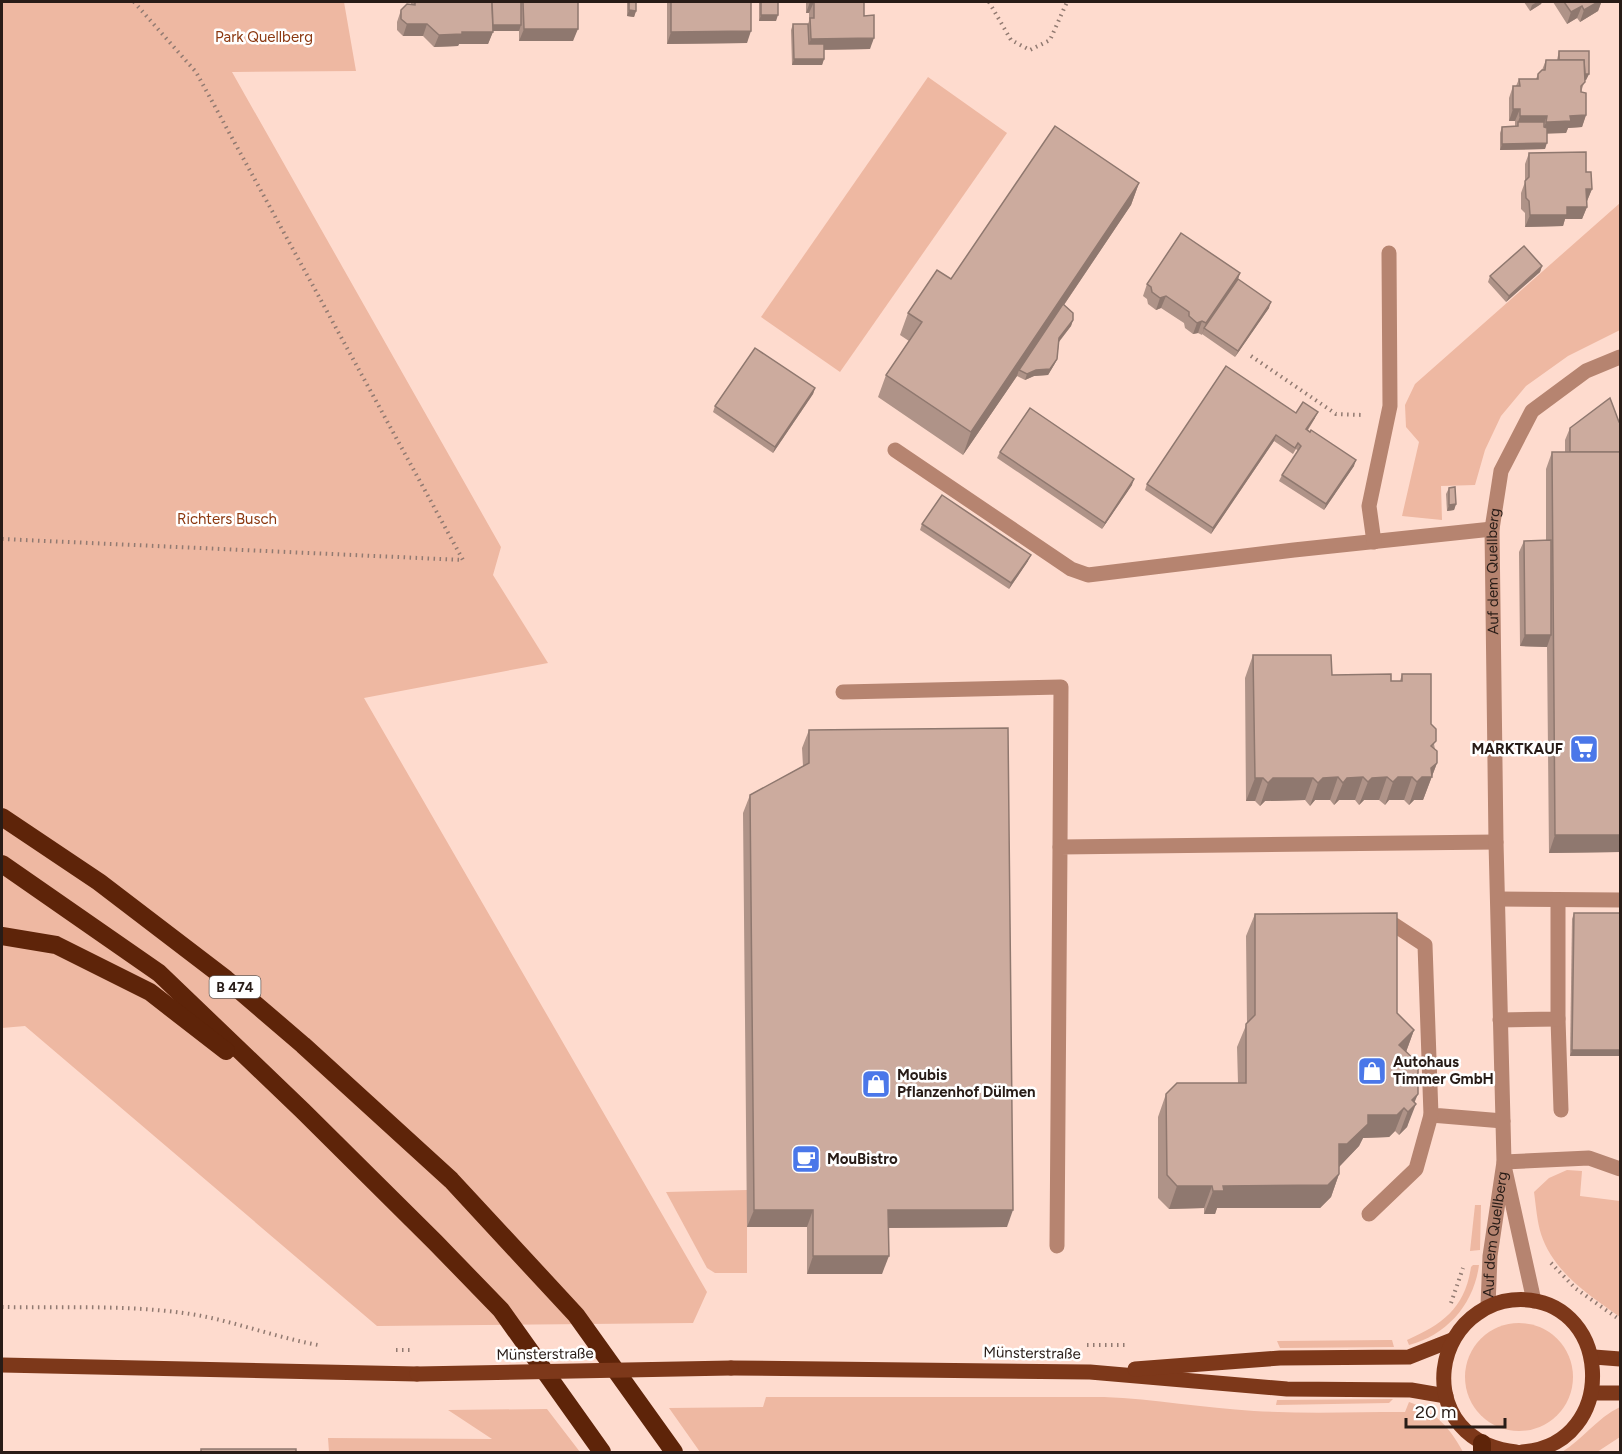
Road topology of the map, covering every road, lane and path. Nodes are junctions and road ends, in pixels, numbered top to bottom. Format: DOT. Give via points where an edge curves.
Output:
graph roads {
  1 [pos="134,2"];
  2 [pos="989,2"];
  3 [pos="1067,2"];
  4 [pos="1389,253"];
  5 [pos="1251,356"];
  6 [pos="1620,357"];
  7 [pos="1388,415"];
  8 [pos="895,450"];
  9 [pos="1492,529"];
  10 [pos="2,539"];
  11 [pos="1374,542"];
  12 [pos="843,692"];
  13 [pos="2,817"];
  14 [pos="1496,842"];
  15 [pos="1060,847"];
  16 [pos="2,864"];
  17 [pos="1498,899"];
  18 [pos="1558,900"];
  19 [pos="1620,900"];
  20 [pos="1359,924"];
  21 [pos="2,936"];
  22 [pos="1558,1019"];
  23 [pos="1500,1020"];
  24 [pos="1561,1110"];
  25 [pos="303,1111"];
  26 [pos="1431,1115"];
  27 [pos="1503,1121"];
  28 [pos="1504,1161"];
  29 [pos="1620,1170"];
  30 [pos="1369,1214"];
  31 [pos="1058,1246"];
  32 [pos="1490,1256"];
  33 [pos="1524,1256"];
  34 [pos="1534,1301"];
  35 [pos="1488,1306"];
  36 [pos="2,1307"];
  37 [pos="1450,1308"];
  38 [pos="1620,1320"];
  39 [pos="1452,1340"];
  40 [pos="1077,1345"];
  41 [pos="1136,1345"];
  42 [pos="322,1346"];
  43 [pos="385,1350"];
  44 [pos="396,1350"];
  45 [pos="1594,1357"];
  46 [pos="1620,1359"];
  47 [pos="2,1365"];
  48 [pos="1090,1372"];
  49 [pos="1595,1393"];
  50 [pos="1620,1393"];
  51 [pos="1446,1396"];
  52 [pos="1482,1448"];
  53 [pos="602,1452"];
  54 [pos="674,1452"];
  55 [pos="1516,1452"];
  56 [pos="1531,1452"];
  1 -- 10 [label="path" via="195,72 463,560"];
  2 -- 3 [label="path" via="1011,40 1030,50 1050,40"];
  4 -- 7 [label="street"];
  5 -- 7 [label="path" via="1336,414"];
  6 -- 9 [label="street, Auf dem Quellberg" via="1586,371 1532,411 1501,471"];
  7 -- 11 [label="street" via="1369,506"];
  8 -- 11 [label="street" via="1071,569 1088,575"];
  9 -- 11 [label="street"];
  9 -- 14 [label="street, Auf dem Quellberg"];
  12 -- 15 [label="street" via="1061,687"];
  13 -- 54 [label="highway, B 474" via="99,882 226,979 451,1180 576,1315"];
  14 -- 15 [label="street"];
  14 -- 17 [label="street, Auf dem Quellberg"];
  15 -- 31 [label="street"];
  16 -- 25 [label="highway, B 474" via="159,973"];
  17 -- 18 [label="street"];
  17 -- 23 [label="street, Auf dem Quellberg"];
  18 -- 19 [label="street"];
  18 -- 22 [label="street"];
  20 -- 26 [label="street" via="1393,924 1425,945"];
  21 -- 25 [label="highway" via="56,945 150,993"];
  22 -- 23 [label="street"];
  22 -- 24 [label="street"];
  23 -- 27 [label="street, Auf dem Quellberg"];
  25 -- 53 [label="highway, B 474" via="501,1310"];
  26 -- 27 [label="street"];
  26 -- 30 [label="street" via="1416,1169"];
  27 -- 28 [label="street, Auf dem Quellberg"];
  28 -- 29 [label="street" via="1589,1158"];
  28 -- 32 [label="street, Auf dem Quellberg"];
  28 -- 33 [label="street, Auf dem Quellberg"];
  32 -- 35 [label="street, Auf dem Quellberg"];
  32 -- 37 [label="path" via="1467,1258"];
  33 -- 34 [label="street, Auf dem Quellberg"];
  33 -- 38 [label="path" via="1545,1257 1575,1288"];
  34 -- 35 [label="main road" via="1511,1300"];
  34 -- 45 [label="main road" via="1555,1308 1572,1320 1586,1337"];
  35 -- 39 [label="main road" via="1467,1320"];
  36 -- 42 [label="path" via="145,1310 206,1317"];
  39 -- 48 [label="main road, Münsterstraße" via="1409,1357 1280,1358"];
  39 -- 51 [label="main road" via="1444,1367"];
  40 -- 41 [label="path"];
  43 -- 44 [label="path"];
  45 -- 46 [label="main road"];
  45 -- 49 [label="main road"];
  47 -- 48 [label="main road, Münsterstraße, bridge" via="417,1374 731,1368"];
  48 -- 51 [label="main road, Münsterstraße" via="1287,1389 1411,1390"];
  49 -- 50 [label="main road"];
  49 -- 56 [label="main road" via="1574,1431 1557,1444"];
  51 -- 52 [label="main road" via="1453,1415"];
  52 -- 55 [label="main road"];
}
